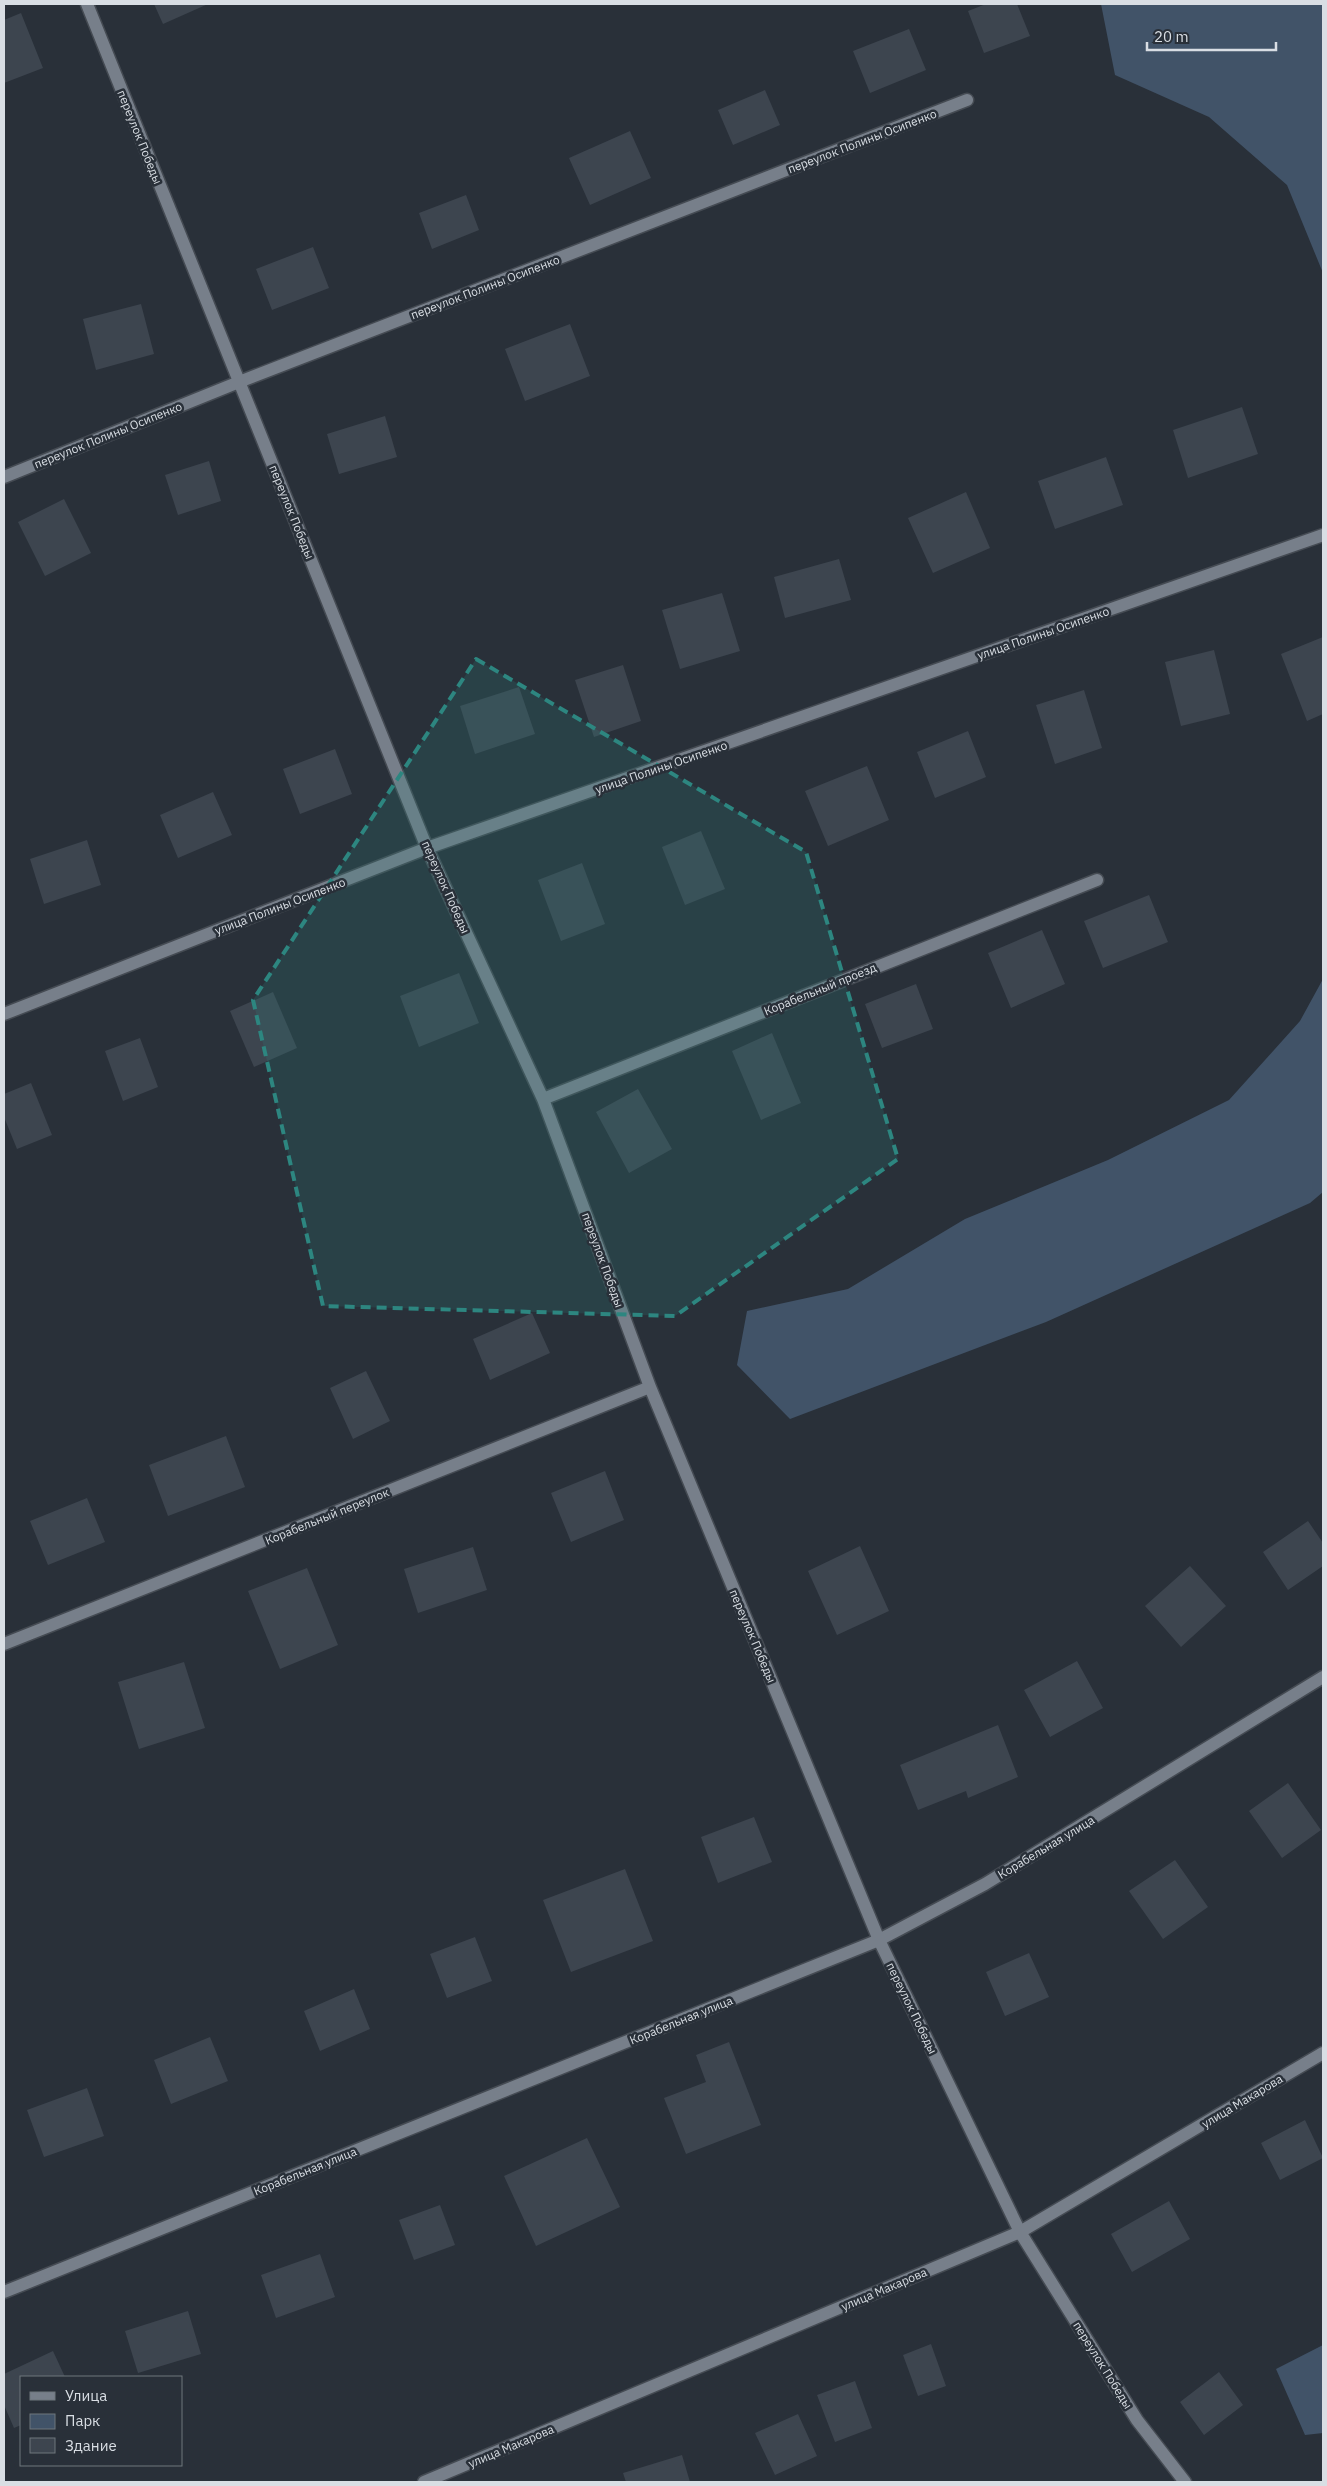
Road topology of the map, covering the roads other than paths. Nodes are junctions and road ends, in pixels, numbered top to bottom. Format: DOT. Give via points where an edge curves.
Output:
graph roads {
  1 [pos="87,4"];
  2 [pos="967,100"];
  3 [pos="239,382"];
  4 [pos="4,477"];
  5 [pos="1323,535"];
  6 [pos="427,848"];
  7 [pos="1097,880"];
  8 [pos="4,1014"];
  9 [pos="543,1099"];
  10 [pos="650,1387"];
  11 [pos="4,1644"];
  12 [pos="1323,1678"];
  13 [pos="879,1940"];
  14 [pos="1323,2053"];
  15 [pos="1020,2232"];
  16 [pos="4,2292"];
  17 [pos="424,2482"];
  18 [pos="1185,2482"];
  1 -- 3 [label="street, переулок Победы"];
  2 -- 3 [label="street, переулок Полины Осипенко"];
  3 -- 4 [label="street, переулок Полины Осипенко"];
  3 -- 6 [label="street, переулок Победы"];
  5 -- 6 [label="street, улица Полины Осипенко"];
  6 -- 8 [label="street, улица Полины Осипенко"];
  6 -- 9 [label="street, переулок Победы"];
  7 -- 9 [label="street, Корабельный проезд"];
  9 -- 10 [label="street, переулок Победы"];
  10 -- 11 [label="street, Корабельный переулок"];
  10 -- 13 [label="street, переулок Победы"];
  12 -- 13 [label="street, Корабельная улица" via="985,1884"];
  13 -- 15 [label="street, переулок Победы"];
  13 -- 16 [label="street, Корабельная улица"];
  14 -- 15 [label="street, улица Макарова"];
  15 -- 17 [label="street, улица Макарова"];
  15 -- 18 [label="street, переулок Победы" via="1137,2420"];
}
